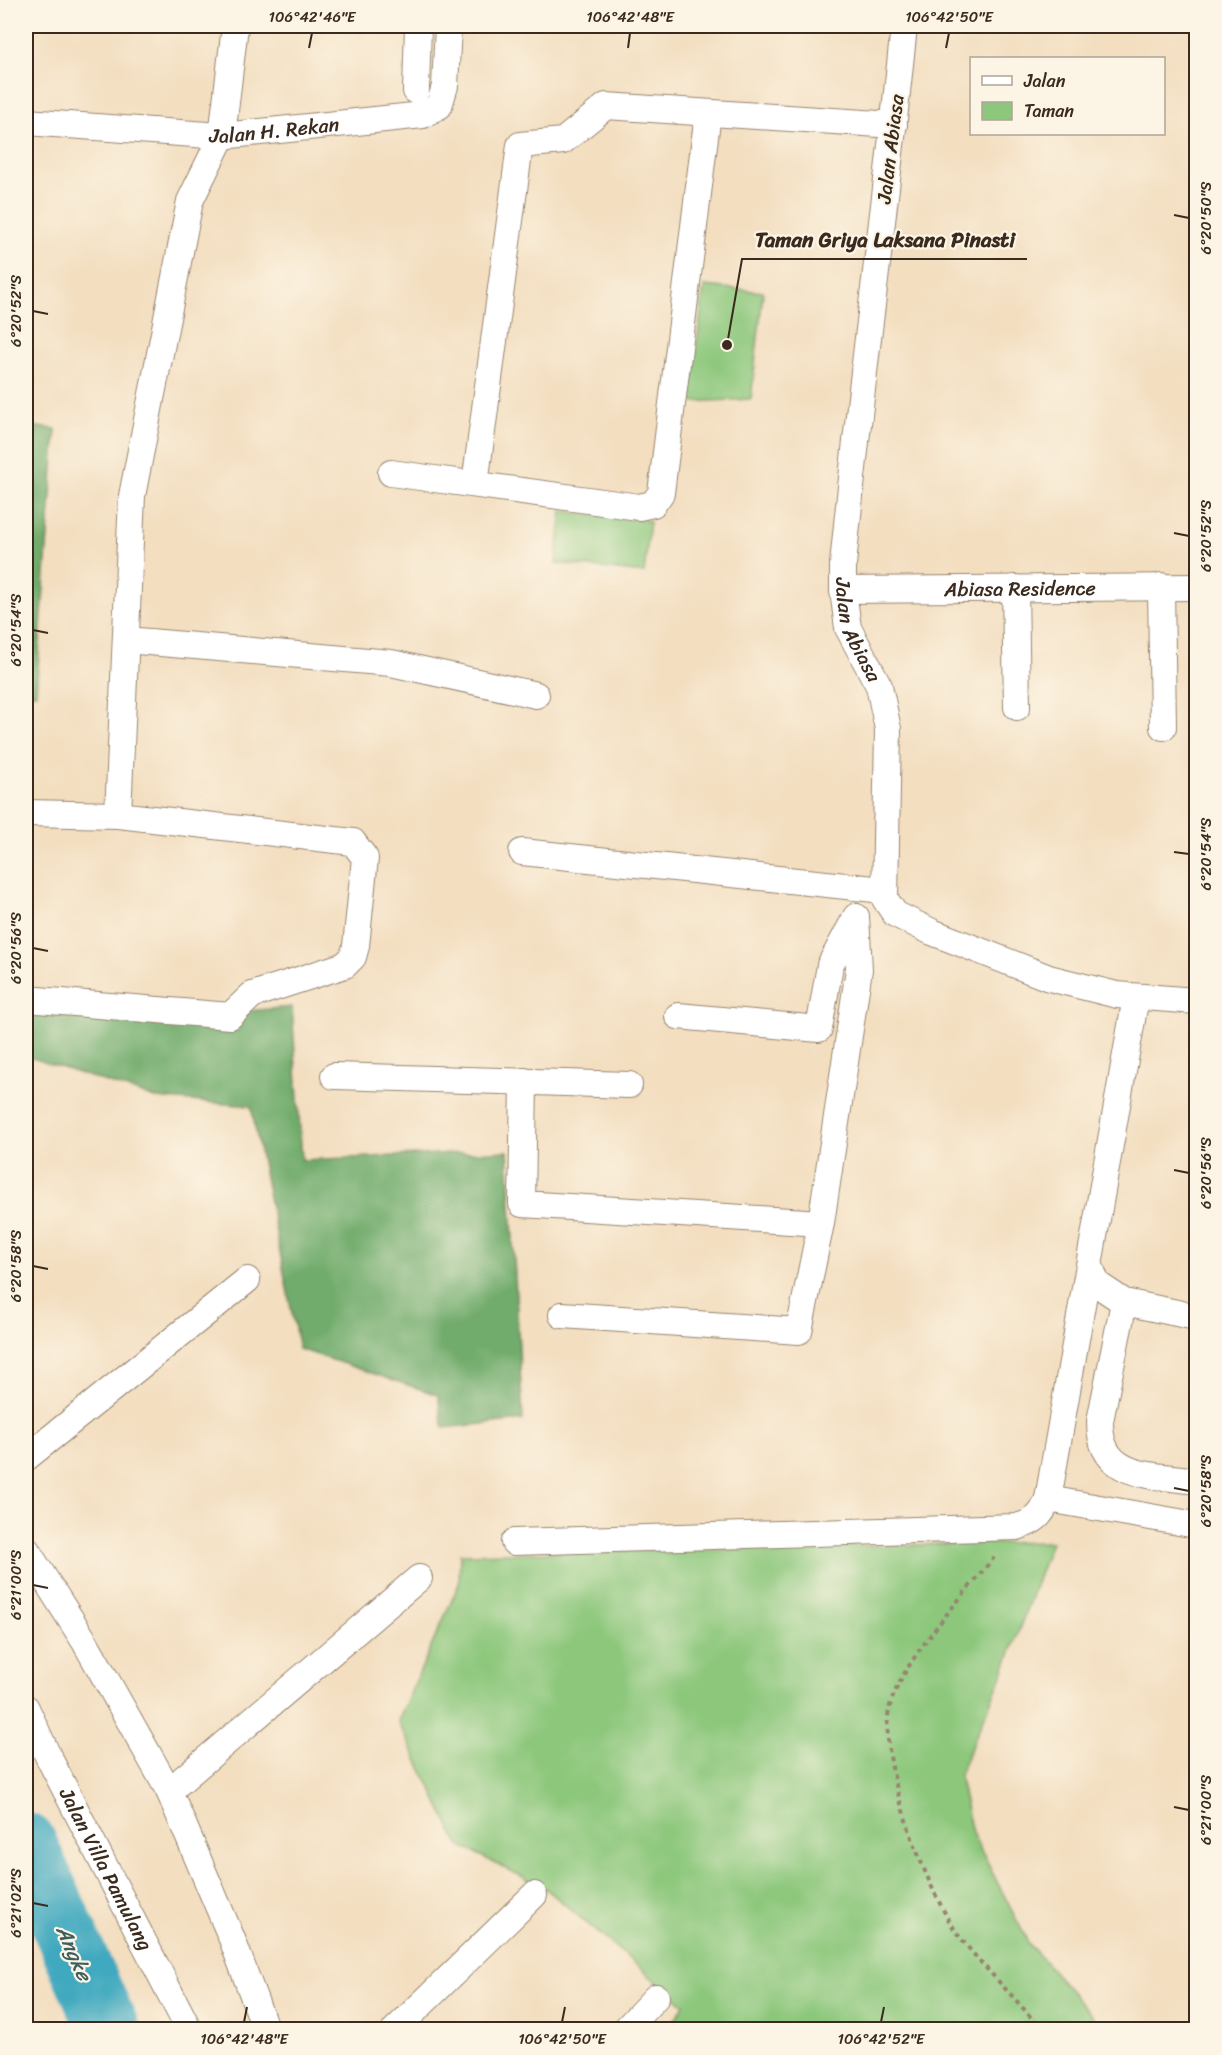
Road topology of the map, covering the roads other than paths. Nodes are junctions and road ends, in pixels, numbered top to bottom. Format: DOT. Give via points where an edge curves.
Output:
graph roads {
  1 [pos="235,26"];
  2 [pos="418,26"];
  3 [pos="448,26"];
  4 [pos="904,26"];
  5 [pos="416,91"];
  6 [pos="708,113"];
  7 [pos="26,122"];
  8 [pos="894,125"];
  9 [pos="222,136"];
  10 [pos="390,473"];
  11 [pos="475,484"];
  12 [pos="1161,586"];
  13 [pos="1197,587"];
  14 [pos="1015,588"];
  15 [pos="843,590"];
  16 [pos="126,640"];
  17 [pos="536,695"];
  18 [pos="1017,707"];
  19 [pos="1163,727"];
  20 [pos="26,813"];
  21 [pos="118,815"];
  22 [pos="522,852"];
  23 [pos="884,890"];
  24 [pos="856,917"];
  25 [pos="1136,998"];
  26 [pos="26,999"];
  27 [pos="1197,1001"];
  28 [pos="678,1016"];
  29 [pos="334,1076"];
  30 [pos="524,1081"];
  31 [pos="629,1085"];
  32 [pos="821,1223"];
  33 [pos="1090,1266"];
  34 [pos="247,1280"];
  35 [pos="1124,1302"];
  36 [pos="562,1315"];
  37 [pos="1197,1317"];
  38 [pos="26,1458"];
  39 [pos="1197,1481"];
  40 [pos="1048,1499"];
  41 [pos="1197,1525"];
  42 [pos="514,1542"];
  43 [pos="26,1550"];
  44 [pos="419,1578"];
  45 [pos="26,1708"];
  46 [pos="169,1791"];
  47 [pos="534,1895"];
  48 [pos="656,1996"];
  49 [pos="189,2030"];
  50 [pos="266,2030"];
  51 [pos="395,2030"];
  52 [pos="625,2030"];
  1 -- 9 [label="street"];
  2 -- 5 [label="street"];
  3 -- 9 [label="street, Jalan H. Rekan" via="445,86 439,106 423,115"];
  4 -- 8 [label="street, Jalan Abiasa"];
  6 -- 8 [label="street"];
  6 -- 11 [label="street" via="606,106 563,141 520,145"];
  6 -- 11 [label="street" via="661,493 653,504 639,507"];
  7 -- 9 [label="street, Jalan H. Rekan"];
  8 -- 15 [label="street, Jalan Abiasa" via="861,380"];
  9 -- 16 [label="street" via="190,201 132,496"];
  10 -- 11 [label="street"];
  12 -- 13 [label="street, Abiasa Residence"];
  12 -- 14 [label="street, Abiasa Residence"];
  12 -- 19 [label="street"];
  14 -- 15 [label="street, Abiasa Residence"];
  14 -- 18 [label="street"];
  15 -- 23 [label="street, Jalan Abiasa" via="848,627 869,663 888,729"];
  16 -- 17 [label="street" via="391,663"];
  16 -- 21 [label="street"];
  20 -- 21 [label="street"];
  21 -- 26 [label="street" via="353,842 366,858 352,957 345,965 252,995 230,1016"];
  22 -- 23 [label="street"];
  23 -- 24 [label="street"];
  23 -- 25 [label="street, Jalan Abiasa" via="895,914 933,932 1049,978"];
  24 -- 28 [label="street" via="830,965 819,1029"];
  24 -- 32 [label="street" via="859,969"];
  25 -- 27 [label="street, Jalan Abiasa"];
  25 -- 33 [label="street"];
  29 -- 30 [label="street"];
  30 -- 31 [label="street"];
  30 -- 32 [label="street" via="522,1204"];
  32 -- 36 [label="street" via="799,1331"];
  33 -- 35 [label="street" via="1097,1284"];
  33 -- 40 [label="street"];
  34 -- 38 [label="street"];
  35 -- 37 [label="street"];
  35 -- 39 [label="street" via="1100,1421 1106,1456 1121,1468"];
  40 -- 41 [label="street"];
  40 -- 42 [label="street" via="1044,1511 1033,1522 1017,1527"];
  43 -- 46 [label="street" via="85,1642"];
  44 -- 46 [label="street"];
  45 -- 49 [label="street, Jalan Villa Pamulang"];
  46 -- 50 [label="street"];
  47 -- 51 [label="street"];
  48 -- 52 [label="street"];
}
